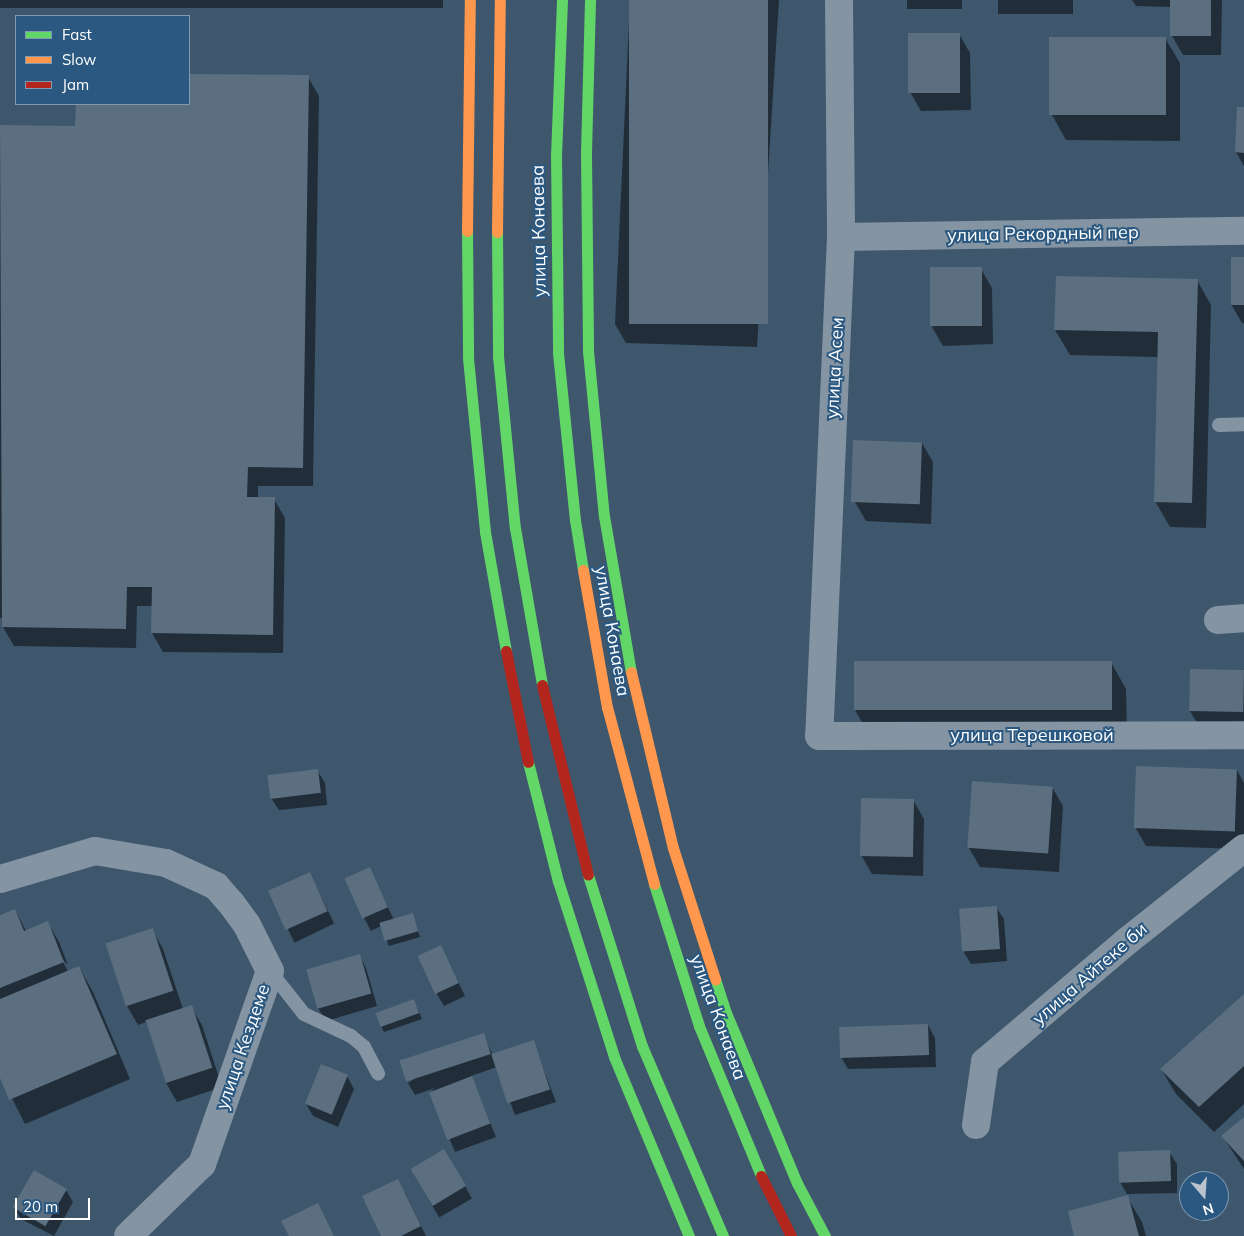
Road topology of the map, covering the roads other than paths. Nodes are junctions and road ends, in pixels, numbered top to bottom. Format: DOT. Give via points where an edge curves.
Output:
graph roads {
  1 [pos="470,0"];
  2 [pos="500,0"];
  3 [pos="562,0"];
  4 [pos="590,0"];
  5 [pos="839,0"];
  6 [pos="1244,231"];
  7 [pos="841,237"];
  8 [pos="1244,424"];
  9 [pos="1219,425"];
  10 [pos="1244,735"];
  11 [pos="819,736"];
  12 [pos="1244,848"];
  13 [pos="0,879"];
  14 [pos="270,971"];
  15 [pos="378,1073"];
  16 [pos="976,1125"];
  17 [pos="128,1236"];
  18 [pos="690,1236"];
  19 [pos="723,1236"];
  20 [pos="791,1236"];
  21 [pos="826,1236"];
  1 -- 18 [label="main road" via="466,152 468,358 485,532 519,726 558,881 614,1057"];
  2 -- 19 [label="main road" via="496,153 498,356 515,528 548,720 586,873 642,1046"];
  3 -- 20 [label="main road, улица Конаева" via="556,153 558,352 575,520 607,707 645,857 698,1026 770,1197"];
  4 -- 21 [label="main road" via="586,153 588,351 604,516 636,700 673,848 727,1015 798,1183"];
  5 -- 7 [label="street, улица Асем"];
  6 -- 7 [label="street, улица Рекордный пер"];
  7 -- 11 [label="street, улица Асем"];
  8 -- 9 [label="lane"];
  10 -- 11 [label="street, улица Терешковой"];
  12 -- 16 [label="street, улица Айтеке би" via="1126,942 985,1062"];
  13 -- 14 [label="street, улица Кездеме" via="94,851 166,863 221,892 248,925"];
  14 -- 15 [label="lane" via="304,1014 351,1036 364,1047"];
  14 -- 17 [label="street, улица Кездеме" via="202,1164"];
}
